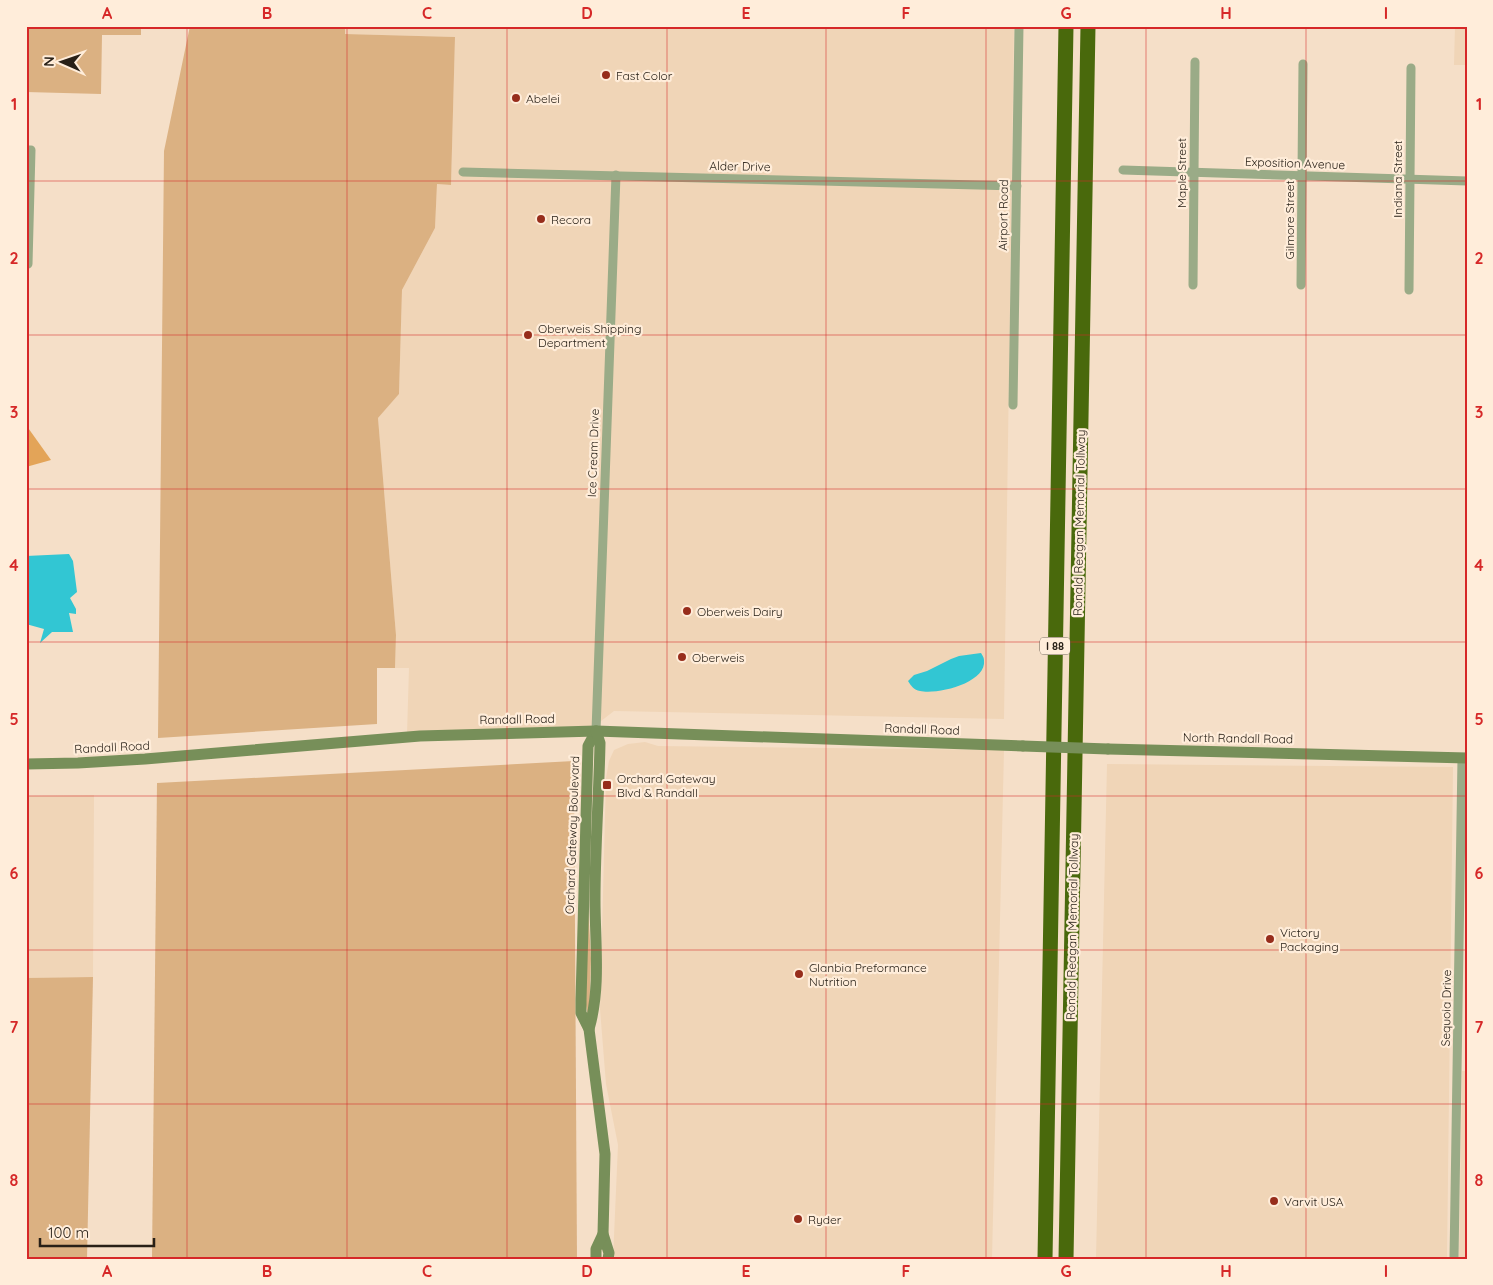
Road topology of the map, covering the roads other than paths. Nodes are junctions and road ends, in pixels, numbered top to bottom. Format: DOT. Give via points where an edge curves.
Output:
graph roads {
  1 [pos="1019,26"];
  2 [pos="1066,26"];
  3 [pos="1088,26"];
  4 [pos="1194,62"];
  5 [pos="1303,64"];
  6 [pos="1410,68"];
  7 [pos="29,150"];
  8 [pos="1123,170"];
  9 [pos="463,172"];
  10 [pos="1194,172"];
  11 [pos="616,175"];
  12 [pos="1302,176"];
  13 [pos="1410,179"];
  14 [pos="1467,181"];
  15 [pos="1016,186"];
  16 [pos="26,264"];
  17 [pos="1193,284"];
  18 [pos="1301,285"];
  19 [pos="1409,290"];
  20 [pos="1013,405"];
  21 [pos="596,731"];
  22 [pos="1008,746"];
  23 [pos="1464,758"];
  24 [pos="26,764"];
  25 [pos="603,1234"];
  26 [pos="596,1259"];
  27 [pos="608,1259"];
  28 [pos="1045,1259"];
  29 [pos="1066,1259"];
  30 [pos="1454,1259"];
  1 -- 15 [label="street, Airport Road"];
  2 -- 28 [label="highway, Ronald Reagan Memorial Tollway / I 88"];
  3 -- 29 [label="highway, Ronald Reagan Memorial Tollway / I 88"];
  4 -- 10 [label="street, Maple Street"];
  5 -- 12 [label="street, Gilmore Street"];
  6 -- 13 [label="street, Indiana Street"];
  7 -- 16 [label="street"];
  8 -- 10 [label="street, Exposition Avenue"];
  9 -- 11 [label="street, Alder Drive"];
  10 -- 12 [label="street, Exposition Avenue"];
  10 -- 17 [label="street, Maple Street"];
  11 -- 15 [label="street, Alder Drive"];
  11 -- 21 [label="street, Ice Cream Drive"];
  12 -- 13 [label="street, Exposition Avenue"];
  12 -- 18 [label="street, Gilmore Street"];
  13 -- 14 [label="street, Exposition Avenue"];
  13 -- 19 [label="street, Indiana Street"];
  15 -- 20 [label="street, Airport Road"];
  21 -- 22 [label="main road, Randall Road"];
  21 -- 24 [label="main road, Randall Road" via="420,736 145,759"];
  21 -- 25 [label="main road, Orchard Gateway Boulevard" via="600,743 596,971 595,1010 589,1029 605,1154"];
  22 -- 23 [label="main road, North Randall Road, bridge"];
  23 -- 30 [label="street, Sequoia Drive"];
  25 -- 26 [label="main road, Orchard Gateway Boulevard" via="596,1249"];
  25 -- 27 [label="main road, Orchard Gateway Boulevard"];
}
